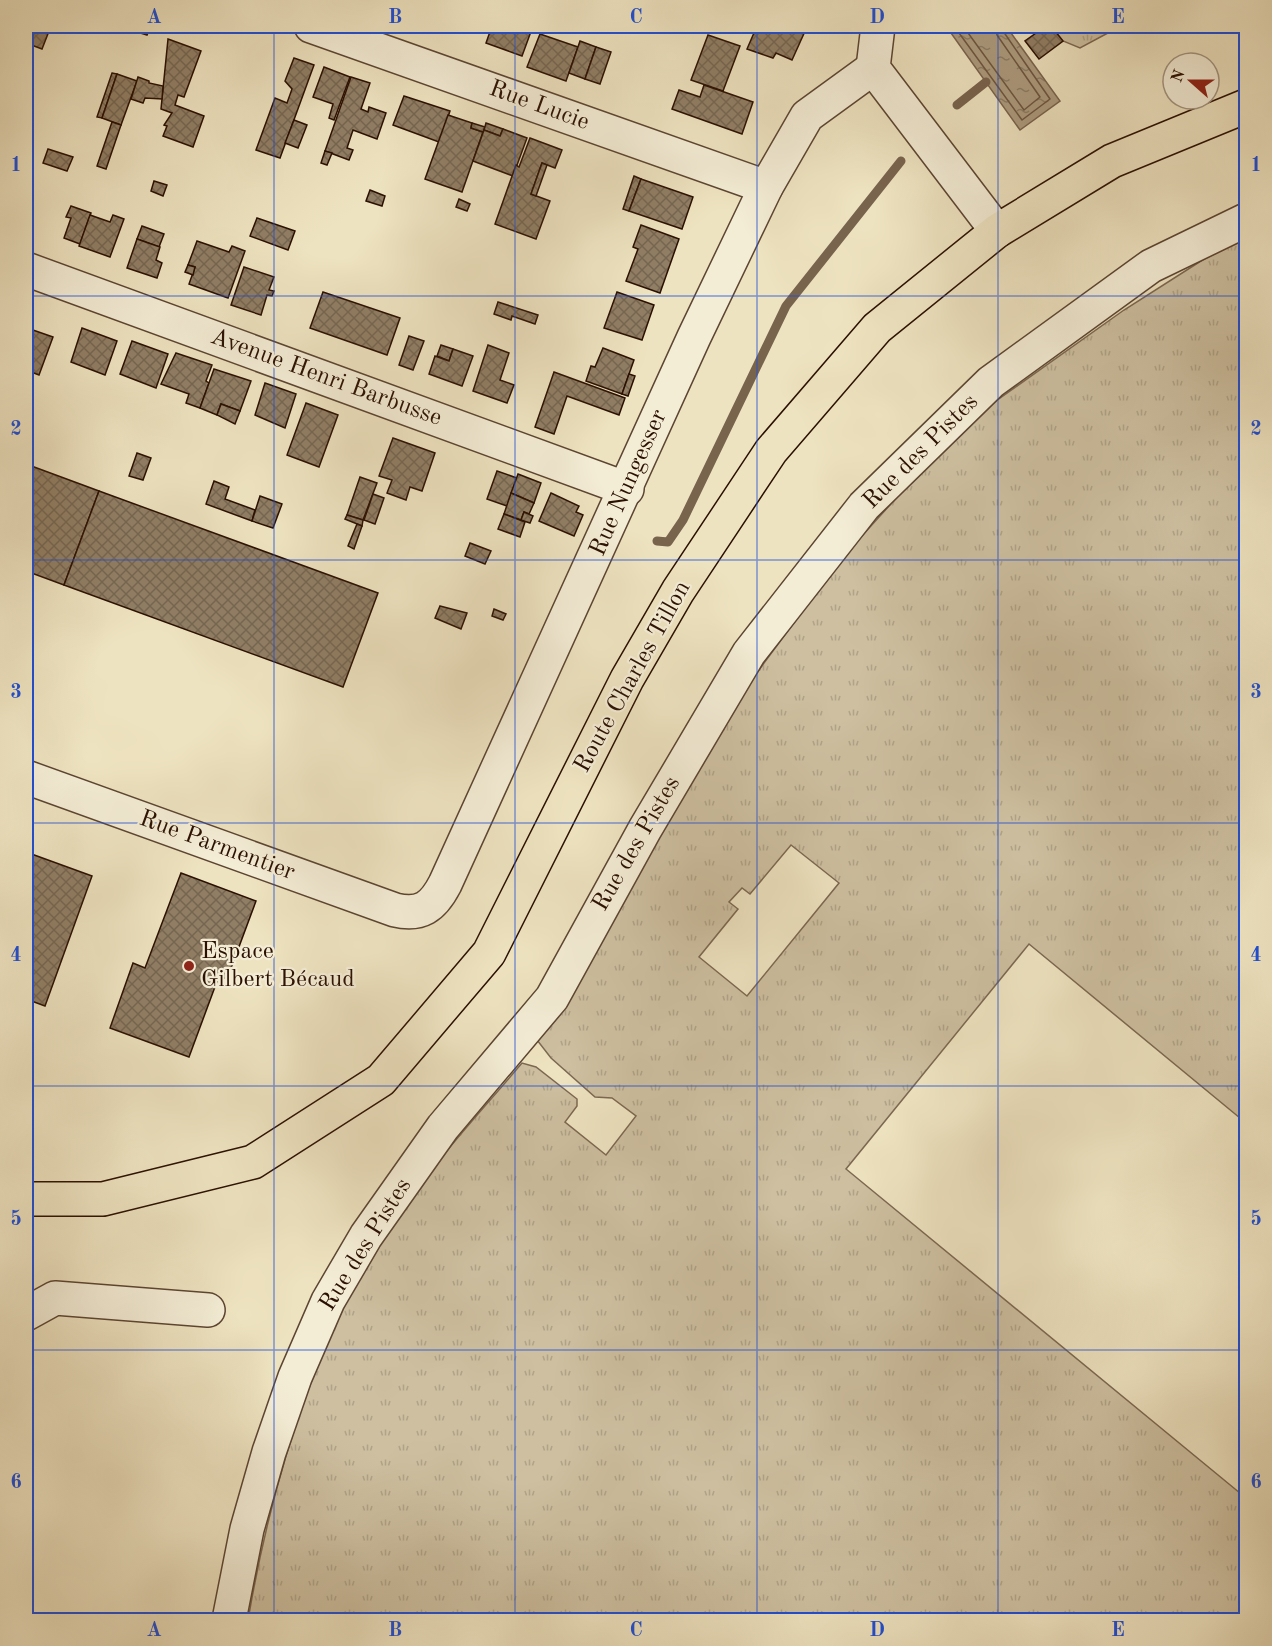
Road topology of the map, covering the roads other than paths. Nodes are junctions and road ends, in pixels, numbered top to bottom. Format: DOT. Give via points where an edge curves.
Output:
graph roads {
  1 [pos="312,26"];
  2 [pos="878,26"];
  3 [pos="873,68"];
  4 [pos="1246,106"];
  5 [pos="766,187"];
  6 [pos="1246,220"];
  7 [pos="997,231"];
  8 [pos="26,269"];
  9 [pos="627,489"];
  10 [pos="26,777"];
  11 [pos="410,914"];
  12 [pos="26,1199"];
  13 [pos="208,1310"];
  14 [pos="26,1314"];
  15 [pos="230,1620"];
  1 -- 5 [label="street, Rue Lucie"];
  2 -- 3 [label="street"];
  3 -- 5 [label="street, Rue Nungesser" via="807,116"];
  3 -- 7 [label="street"];
  4 -- 7 [label="main road, Route Charles Tillon" via="1112,161"];
  5 -- 9 [label="street, Rue Nungesser"];
  6 -- 15 [label="street, Rue des Pistes" via="1151,266 991,382 864,506 749,653 645,829 552,998 443,1127 366,1236 328,1300 269,1452 247,1529"];
  7 -- 12 [label="main road, Route Charles Tillon" via="877,328 771,451 678,591 627,679 489,953 381,1080 253,1162 103,1198"];
  8 -- 9 [label="street, Avenue Henri Barbusse"];
  9 -- 11 [label="street, Rue Nungesser" via="445,884 430,905"];
  10 -- 11 [label="street, Rue Parmentier"];
  13 -- 14 [label="street" via="55,1298"];
}
